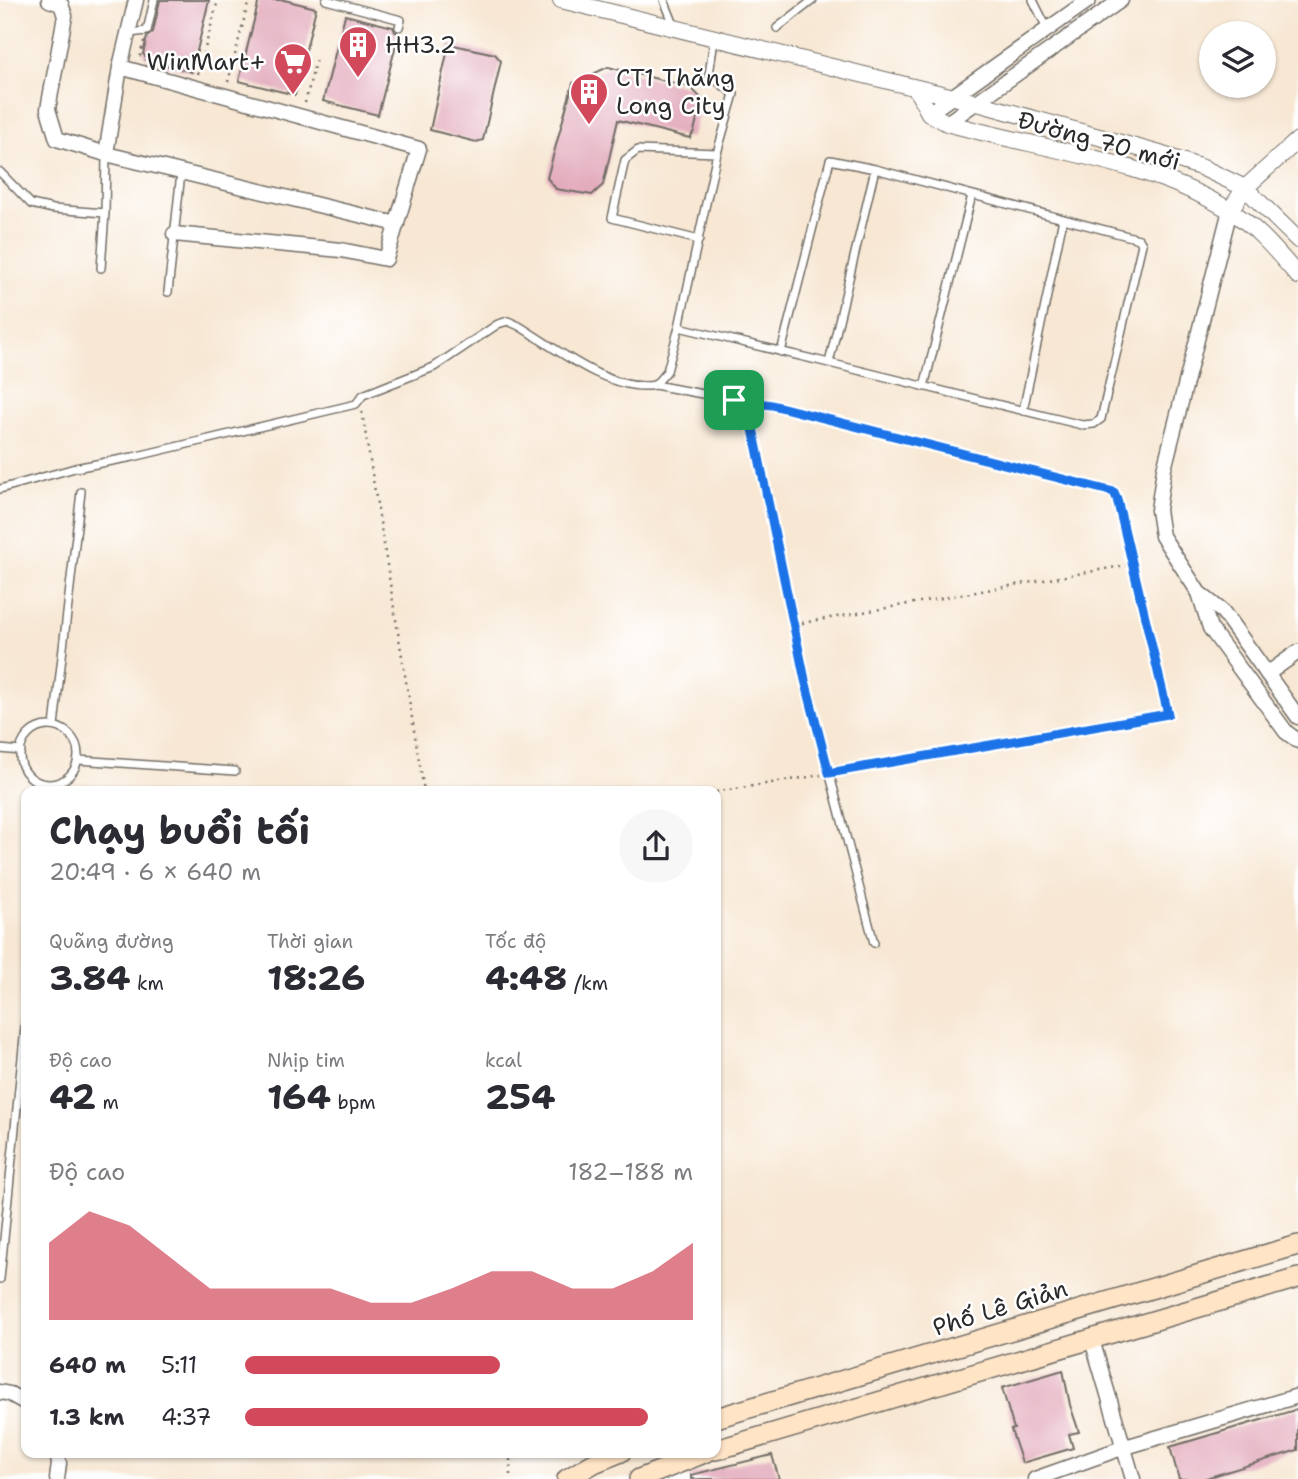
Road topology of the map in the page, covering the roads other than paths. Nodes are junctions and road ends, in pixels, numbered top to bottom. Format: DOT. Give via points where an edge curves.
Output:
graph roads {
  1 [pos="49,0"];
  2 [pos="136,0"];
  3 [pos="154,0"];
  4 [pos="326,0"];
  5 [pos="561,0"];
  6 [pos="664,0"];
  7 [pos="813,0"];
  8 [pos="1033,0"];
  9 [pos="1089,0"];
  10 [pos="1121,0"];
  11 [pos="399,27"];
  12 [pos="676,28"];
  13 [pos="777,28"];
  14 [pos="1047,28"];
  15 [pos="128,33"];
  16 [pos="714,37"];
  17 [pos="120,67"];
  18 [pos="916,89"];
  19 [pos="950,98"];
  20 [pos="974,102"];
  21 [pos="929,113"];
  22 [pos="947,123"];
  23 [pos="1298,140"];
  24 [pos="717,153"];
  25 [pos="106,154"];
  26 [pos="875,169"];
  27 [pos="0,172"];
  28 [pos="181,172"];
  29 [pos="1245,188"];
  30 [pos="972,195"];
  31 [pos="1230,211"];
  32 [pos="105,213"];
  33 [pos="1063,219"];
  34 [pos="397,224"];
  35 [pos="174,234"];
  36 [pos="699,240"];
  37 [pos="1298,240"];
  38 [pos="102,268"];
  39 [pos="1298,276"];
  40 [pos="168,292"];
  41 [pos="679,327"];
  42 [pos="781,352"];
  43 [pos="829,363"];
  44 [pos="655,385"];
  45 [pos="924,387"];
  46 [pos="1023,411"];
  47 [pos="0,489"];
  48 [pos="81,492"];
  49 [pos="1199,593"];
  50 [pos="1298,652"];
  51 [pos="1267,674"];
  52 [pos="1298,717"];
  53 [pos="54,726"];
  54 [pos="1298,741"];
  55 [pos="0,749"];
  56 [pos="21,751"];
  57 [pos="78,760"];
  58 [pos="234,771"];
  59 [pos="47,786"];
  60 [pos="51,786"];
  61 [pos="874,943"];
  62 [pos="21,1067"];
  63 [pos="1298,1245"];
  64 [pos="1298,1278"];
  65 [pos="0,1279"];
  66 [pos="1083,1309"];
  67 [pos="1092,1340"];
  68 [pos="0,1392"];
  69 [pos="1298,1396"];
  70 [pos="21,1400"];
  71 [pos="721,1417"];
  72 [pos="1122,1448"];
  73 [pos="721,1449"];
  74 [pos="58,1458"];
  75 [pos="606,1458"];
  76 [pos="692,1458"];
  77 [pos="57,1479"];
  78 [pos="567,1479"];
  79 [pos="639,1479"];
  80 [pos="1035,1479"];
  81 [pos="1133,1479"];
  1 -- 25 [label="street" via="61,4 65,16 48,109 57,139"];
  2 -- 15 [label="street"];
  3 -- 15 [label="lane" via="147,31"];
  4 -- 11 [label="lane" via="401,20"];
  5 -- 12 [label="street, Đường 70 mới"];
  6 -- 12 [label="lane"];
  7 -- 13 [label="lane"];
  8 -- 14 [label="lane"];
  9 -- 14 [label="street"];
  10 -- 20 [label="street"];
  12 -- 16 [label="street, Đường 70 mới"];
  14 -- 19 [label="street"];
  15 -- 17 [label="street"];
  16 -- 18 [label="street, Đường 70 mới"];
  16 -- 24 [label="lane" via="709,75 734,94"];
  17 -- 25 [label="street"];
  17 -- 34 [label="street" via="419,149"];
  18 -- 19 [label="street, Đường 70 mới"];
  18 -- 21 [label="street"];
  19 -- 20 [label="street, Đường 70 mới"];
  19 -- 21 [label="street"];
  20 -- 22 [label="street"];
  20 -- 29 [label="street, Đường 70 mới" via="1160,154"];
  21 -- 22 [label="street, Đường 70 mới"];
  22 -- 31 [label="street, Đường 70 mới" via="1176,183"];
  23 -- 29 [label="street"];
  24 -- 36 [label="lane"];
  24 -- 36 [label="lane" via="638,150 625,160 612,218"];
  25 -- 28 [label="street"];
  25 -- 32 [label="lane"];
  26 -- 30 [label="lane"];
  26 -- 42 [label="lane" via="830,160"];
  26 -- 43 [label="lane"];
  27 -- 32 [label="lane" via="31,204"];
  28 -- 34 [label="street"];
  28 -- 35 [label="lane"];
  29 -- 31 [label="street"];
  29 -- 37 [label="street, Đường 70 mới"];
  30 -- 33 [label="lane"];
  30 -- 45 [label="lane"];
  31 -- 39 [label="street, Đường 70 mới" via="1270,244"];
  31 -- 49 [label="street" via="1164,469 1158,510 1162,536"];
  32 -- 38 [label="lane"];
  33 -- 46 [label="lane"];
  33 -- 46 [label="lane" via="1139,239 1142,244 1101,419 1082,425"];
  34 -- 35 [label="street" via="386,259 341,250"];
  35 -- 40 [label="lane"];
  36 -- 41 [label="lane"];
  41 -- 42 [label="lane"];
  41 -- 44 [label="lane" via="667,371"];
  42 -- 43 [label="lane"];
  43 -- 45 [label="lane"];
  44 -- 47 [label="lane" via="631,384 587,370 508,321 434,367 363,395 356,404"];
  44 -- 61 [label="lane" via="734,400 744,405 751,419 805,680"];
  45 -- 46 [label="lane"];
  48 -- 53 [label="lane"];
  49 -- 51 [label="street" via="1223,612"];
  49 -- 54 [label="street" via="1210,628 1286,732"];
  50 -- 51 [label="street"];
  51 -- 52 [label="street"];
  53 -- 56 [label="lane" via="36,729"];
  53 -- 57 [label="lane" via="75,742"];
  55 -- 56 [label="lane"];
  56 -- 59 [label="lane" via="21,761 31,777"];
  57 -- 58 [label="lane"];
  57 -- 60 [label="lane" via="68,777"];
  62 -- 65 [label="lane"];
  63 -- 66 [label="main road, Phố Lê Giản"];
  64 -- 67 [label="main road"];
  66 -- 67 [label="main road"];
  66 -- 71 [label="main road, Phố Lê Giản"];
  67 -- 72 [label="street"];
  67 -- 73 [label="main road"];
  68 -- 70 [label="street"];
  69 -- 72 [label="street"];
  72 -- 80 [label="street"];
  72 -- 81 [label="street"];
  74 -- 77 [label="street"];
  75 -- 78 [label="main road"];
  76 -- 79 [label="main road"];
}
